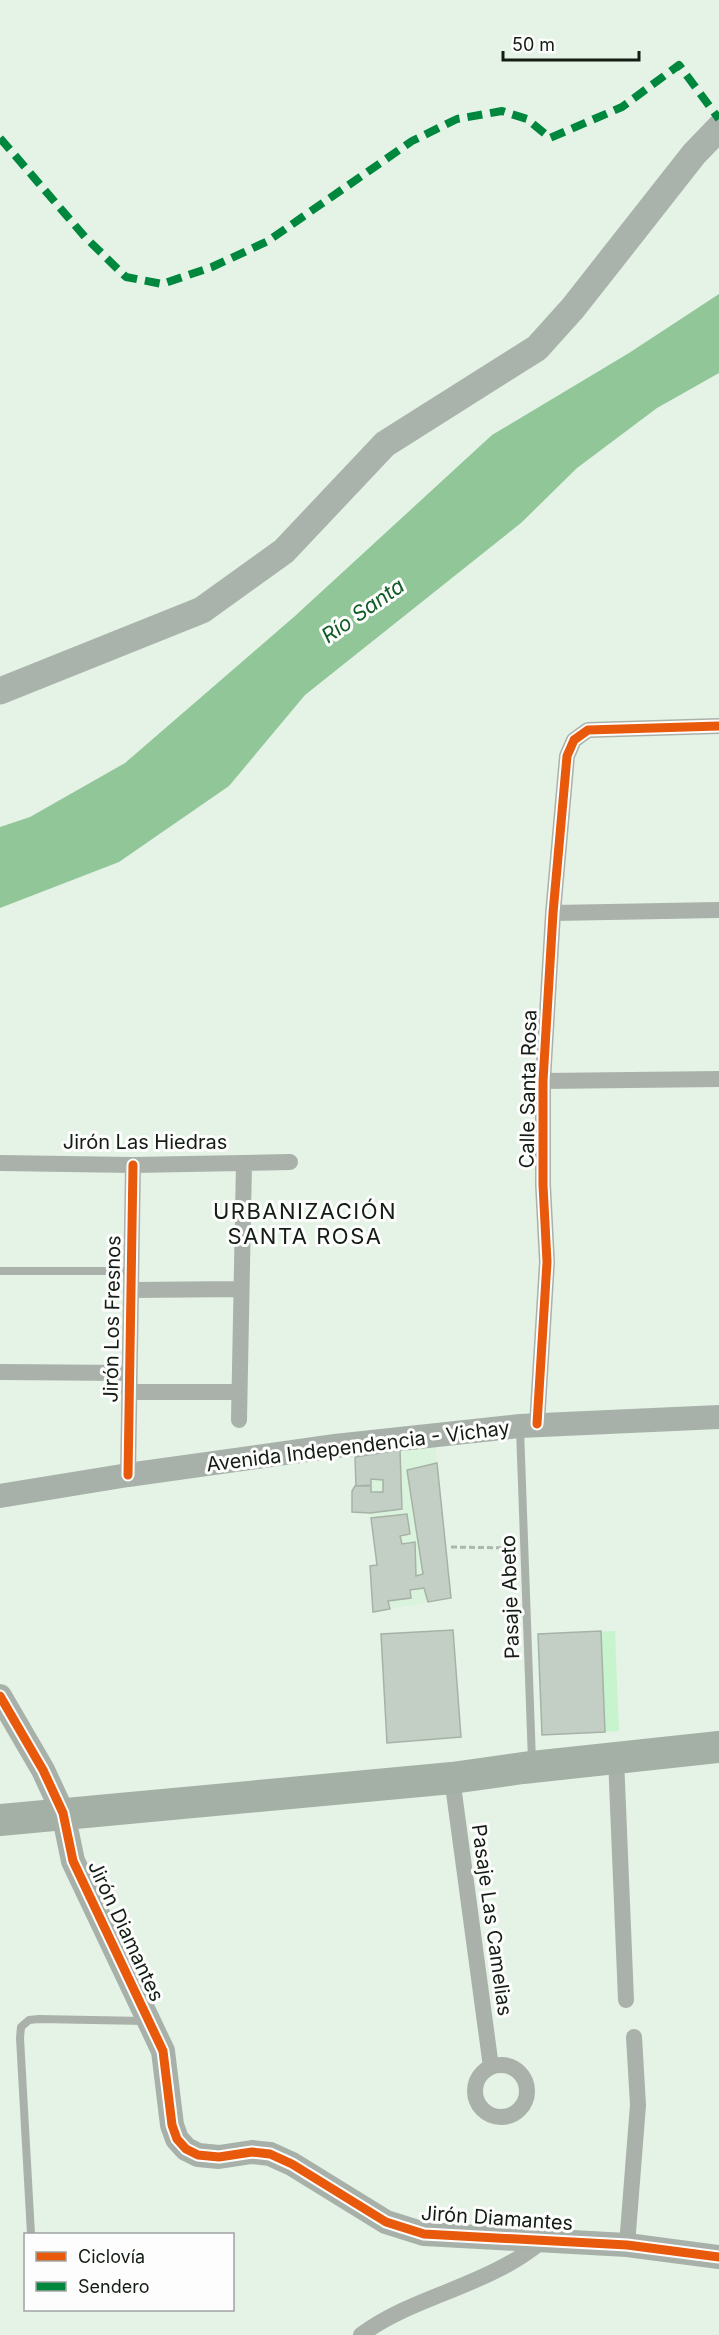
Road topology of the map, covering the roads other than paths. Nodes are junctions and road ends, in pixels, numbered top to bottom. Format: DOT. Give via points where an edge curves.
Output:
graph roads {
  1 [pos="719,128"];
  2 [pos="0,691"];
  3 [pos="719,726"];
  4 [pos="719,910"];
  5 [pos="553,913"];
  6 [pos="719,1079"];
  7 [pos="543,1081"];
  8 [pos="290,1162"];
  9 [pos="0,1163"];
  10 [pos="244,1163"];
  11 [pos="133,1165"];
  12 [pos="0,1271"];
  13 [pos="132,1271"];
  14 [pos="241,1289"];
  15 [pos="132,1290"];
  16 [pos="0,1372"];
  17 [pos="129,1373"];
  18 [pos="129,1392"];
  19 [pos="239,1392"];
  20 [pos="719,1417"];
  21 [pos="239,1420"];
  22 [pos="529,1425"];
  23 [pos="128,1475"];
  24 [pos="0,1496"];
  25 [pos="0,1696"];
  26 [pos="719,1747"];
  27 [pos="616,1758"];
  28 [pos="532,1767"];
  29 [pos="452,1778"];
  30 [pos="63,1813"];
  31 [pos="0,1820"];
  32 [pos="626,2000"];
  33 [pos="149,2021"];
  34 [pos="634,2037"];
  35 [pos="491,2067"];
  36 [pos="31,2233"];
  37 [pos="544,2240"];
  38 [pos="627,2245"];
  39 [pos="719,2257"];
  40 [pos="361,2335"];
  1 -- 2 [label="main road" via="537,348 385,444 284,551 202,610"];
  3 -- 5 [label="street, Calle Santa Rosa" via="588,730 574,740 567,756"];
  4 -- 5 [label="street"];
  5 -- 7 [label="street, Calle Santa Rosa"];
  6 -- 7 [label="street"];
  7 -- 22 [label="street, Calle Santa Rosa" via="547,1262"];
  8 -- 10 [label="street, Jirón Las Hiedras"];
  9 -- 11 [label="street, Jirón Las Hiedras"];
  10 -- 11 [label="street, Jirón Las Hiedras"];
  10 -- 14 [label="street"];
  11 -- 13 [label="street, Jirón Los Fresnos"];
  12 -- 13 [label="lane"];
  13 -- 15 [label="street, Jirón Los Fresnos"];
  14 -- 15 [label="street"];
  14 -- 19 [label="street"];
  15 -- 17 [label="street, Jirón Los Fresnos"];
  16 -- 17 [label="street"];
  17 -- 18 [label="street, Jirón Los Fresnos"];
  18 -- 19 [label="street"];
  18 -- 23 [label="street, Jirón Los Fresnos"];
  19 -- 21 [label="street"];
  20 -- 22 [label="street, Avenida Independencia - Vichay"];
  22 -- 23 [label="street, Avenida Independencia - Vichay" via="334,1446"];
  22 -- 28 [label="lane, Pasaje Abeto" via="525,1548"];
  23 -- 24 [label="street, Avenida Independencia - Vichay"];
  25 -- 30 [label="street, Jirón Diamantes"];
  26 -- 27 [label="highway"];
  27 -- 28 [label="highway"];
  27 -- 32 [label="street"];
  28 -- 29 [label="highway"];
  29 -- 30 [label="highway"];
  29 -- 35 [label="street, Pasaje Las Camelias"];
  30 -- 31 [label="highway"];
  30 -- 33 [label="street, Jirón Diamantes" via="73,1861"];
  33 -- 36 [label="lane" via="39,2019 29,2020 21,2027"];
  33 -- 37 [label="street, Jirón Diamantes" via="163,2051 172,2126 186,2149 198,2155 219,2157 252,2152 270,2154 386,2222 424,2234"];
  34 -- 38 [label="street" via="638,2105"];
  37 -- 38 [label="street, Jirón Diamantes"];
  37 -- 40 [label="street" via="509,2264 404,2310"];
  38 -- 39 [label="street, Jirón Diamantes"];
}
